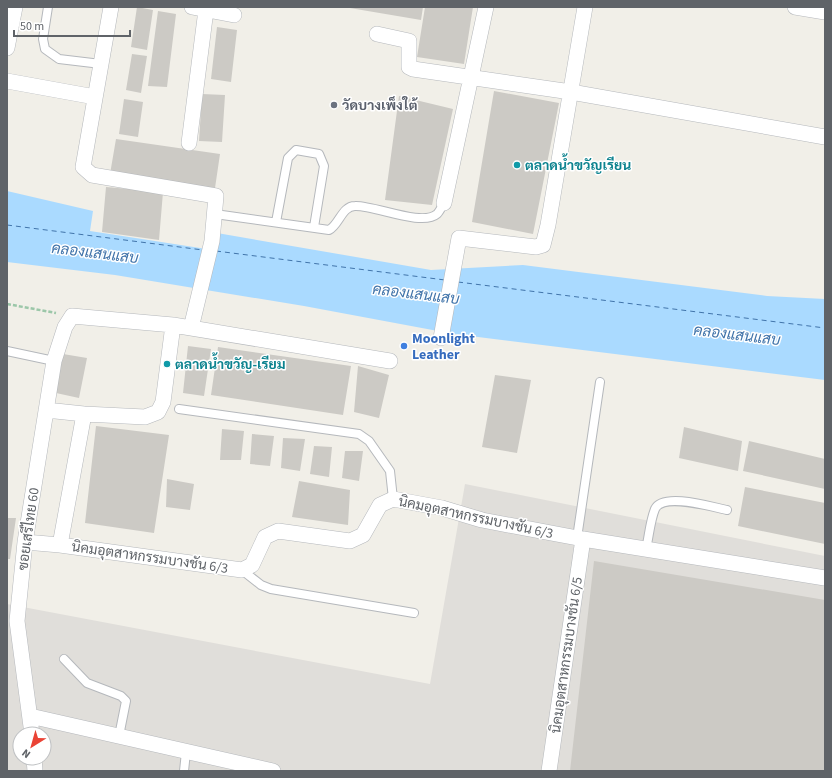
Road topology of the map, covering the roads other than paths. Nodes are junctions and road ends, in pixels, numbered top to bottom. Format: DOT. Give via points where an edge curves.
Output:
graph roads {
  1 [pos="15,7"];
  2 [pos="48,7"];
  3 [pos="111,7"];
  4 [pos="192,7"];
  5 [pos="486,7"];
  6 [pos="585,7"];
  7 [pos="795,7"];
  8 [pos="206,10"];
  9 [pos="825,12"];
  10 [pos="234,15"];
  11 [pos="377,34"];
  12 [pos="7,48"];
  13 [pos="101,64"];
  14 [pos="472,79"];
  15 [pos="7,82"];
  16 [pos="571,92"];
  17 [pos="95,97"];
  18 [pos="825,137"];
  19 [pos="189,143"];
  20 [pos="444,203"];
  21 [pos="215,214"];
  22 [pos="276,222"];
  23 [pos="314,227"];
  24 [pos="173,325"];
  25 [pos="191,328"];
  26 [pos="442,337"];
  27 [pos="7,351"];
  28 [pos="54,360"];
  29 [pos="390,361"];
  30 [pos="600,382"];
  31 [pos="180,409"];
  32 [pos="46,410"];
  33 [pos="84,414"];
  34 [pos="392,499"];
  35 [pos="727,510"];
  36 [pos="580,539"];
  37 [pos="24,542"];
  38 [pos="60,545"];
  39 [pos="646,549"];
  40 [pos="242,570"];
  41 [pos="825,578"];
  42 [pos="414,613"];
  43 [pos="64,659"];
  44 [pos="30,716"];
  45 [pos="31,726"];
  46 [pos="119,736"];
  47 [pos="186,752"];
  48 [pos="184,771"];
  49 [pos="273,771"];
  50 [pos="549,771"];
  1 -- 12 [label="street"];
  2 -- 13 [label="lane" via="43,39 45,49 59,59"];
  3 -- 13 [label="street"];
  4 -- 8 [label="street"];
  5 -- 14 [label="street"];
  6 -- 16 [label="street"];
  7 -- 9 [label="street"];
  8 -- 10 [label="street"];
  8 -- 19 [label="street"];
  11 -- 14 [label="street" via="409,41 411,68"];
  13 -- 17 [label="street"];
  14 -- 16 [label="street"];
  14 -- 20 [label="street"];
  15 -- 17 [label="street"];
  16 -- 18 [label="street"];
  16 -- 26 [label="street" via="543,245 536,247 459,238"];
  17 -- 21 [label="street" via="83,167 86,171 92,175 214,195 217,199"];
  20 -- 23 [label="lane" via="437,214 427,217 355,206 345,211 329,230"];
  21 -- 22 [label="lane"];
  21 -- 25 [label="street" via="212,241"];
  22 -- 23 [label="lane"];
  22 -- 23 [label="lane" via="288,158 296,150 319,154 323,159"];
  24 -- 25 [label="street"];
  24 -- 28 [label="street, ซอยเสรีไทย 60" via="68,321"];
  24 -- 33 [label="street" via="163,402 158,412 145,417"];
  25 -- 29 [label="street"];
  27 -- 28 [label="lane"];
  28 -- 32 [label="street, ซอยเสรีไทย 60"];
  30 -- 36 [label="lane"];
  31 -- 34 [label="lane" via="359,434 369,441 390,471"];
  32 -- 33 [label="street"];
  32 -- 37 [label="street, ซอยเสรีไทย 60"];
  33 -- 38 [label="street"];
  34 -- 36 [label="street, นิคมอุตสาหกรรมบางชัน 6/3"];
  34 -- 40 [label="street, นิคมอุตสาหกรรมบางชัน 6/3" via="380,505 363,535 350,541 278,531 265,537 252,565"];
  35 -- 39 [label="lane" via="665,501 656,508"];
  36 -- 39 [label="street, นิคมอุตสาหกรรมบางชัน 6/3"];
  36 -- 50 [label="street, นิคมอุตสาหกรรมบางชัน 6/5"];
  37 -- 38 [label="street, นิคมอุตสาหกรรมบางชัน 6/3"];
  37 -- 44 [label="street, ซอยเสรีไทย 60" via="16,620"];
  38 -- 40 [label="street, นิคมอุตสาหกรรมบางชัน 6/3"];
  39 -- 41 [label="street, นิคมอุตสาหกรรมบางชัน 6/3"];
  40 -- 42 [label="lane" via="261,585 271,589"];
  43 -- 46 [label="lane" via="87,683 121,696 126,701"];
  44 -- 45 [label="street, ซอยเสรีไทย 60"];
  44 -- 46 [label="street"];
  46 -- 47 [label="street"];
  47 -- 48 [label="lane"];
  47 -- 49 [label="street"];
}
